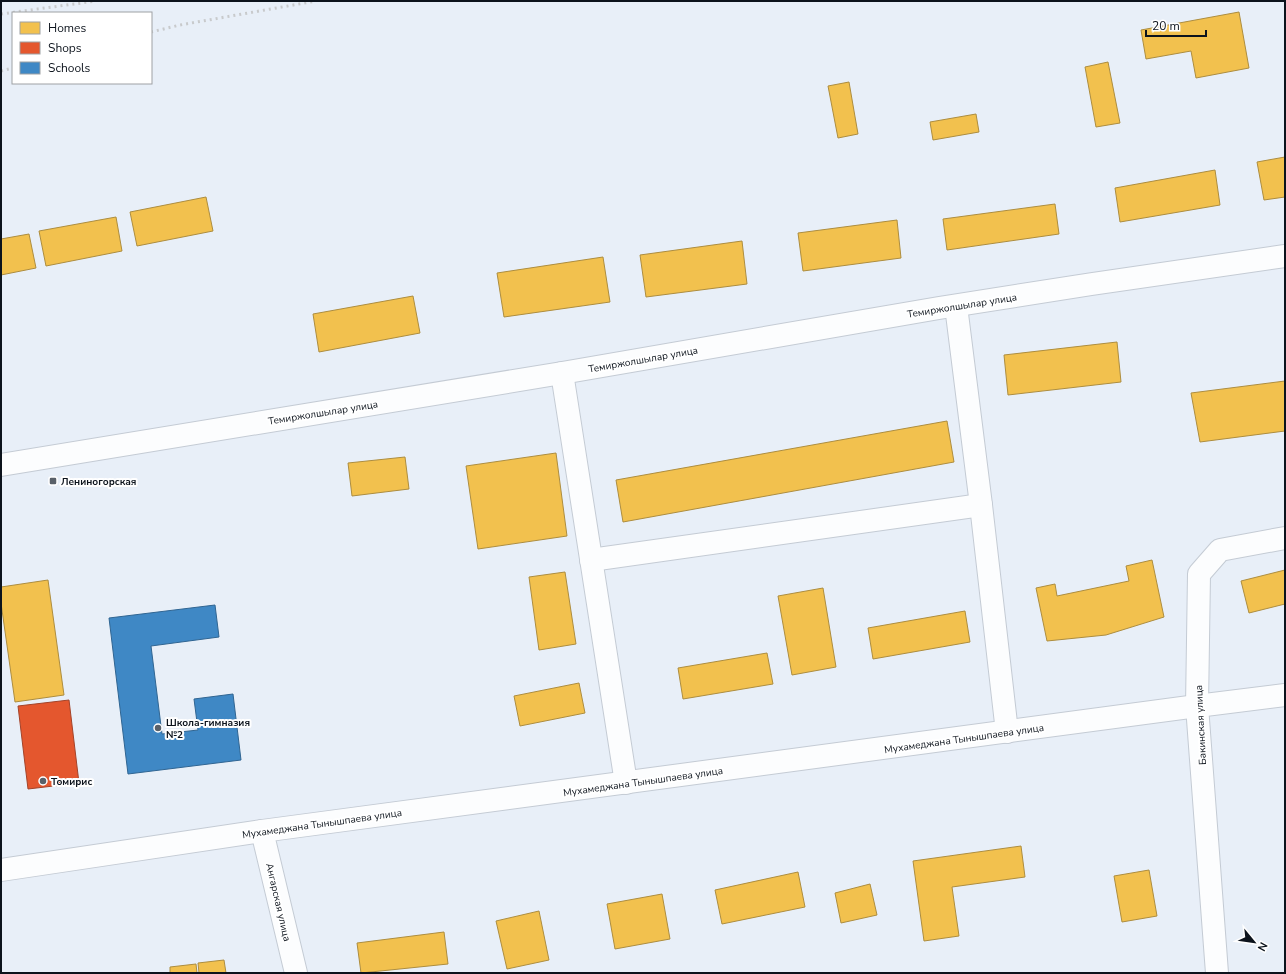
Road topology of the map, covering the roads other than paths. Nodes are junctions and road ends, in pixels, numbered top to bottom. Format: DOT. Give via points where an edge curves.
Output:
graph roads {
  1 [pos="1285,256"];
  2 [pos="956,306"];
  3 [pos="562,373"];
  4 [pos="1,465"];
  5 [pos="981,505"];
  6 [pos="1285,538"];
  7 [pos="591,560"];
  8 [pos="1285,695"];
  9 [pos="1198,706"];
  10 [pos="1007,732"];
  11 [pos="626,783"];
  12 [pos="262,831"];
  13 [pos="1,870"];
  14 [pos="296,973"];
  15 [pos="1217,973"];
  1 -- 2 [label="street, Темиржолшылар улица"];
  2 -- 3 [label="street, Темиржолшылар улица"];
  2 -- 5 [label="street"];
  3 -- 4 [label="street, Темиржолшылар улица"];
  3 -- 7 [label="street"];
  5 -- 7 [label="street"];
  5 -- 10 [label="street"];
  6 -- 9 [label="street, Бакинская улица" via="1220,550 1199,574"];
  7 -- 11 [label="street"];
  8 -- 9 [label="street, Мухамеджана Тынышпаева улица"];
  9 -- 10 [label="street, Мухамеджана Тынышпаева улица"];
  9 -- 15 [label="street, Бакинская улица"];
  10 -- 11 [label="street, Мухамеджана Тынышпаева улица"];
  11 -- 12 [label="street, Мухамеджана Тынышпаева улица"];
  12 -- 13 [label="street, Мухамеджана Тынышпаева улица"];
  12 -- 14 [label="street, Ангарская улица"];
}
